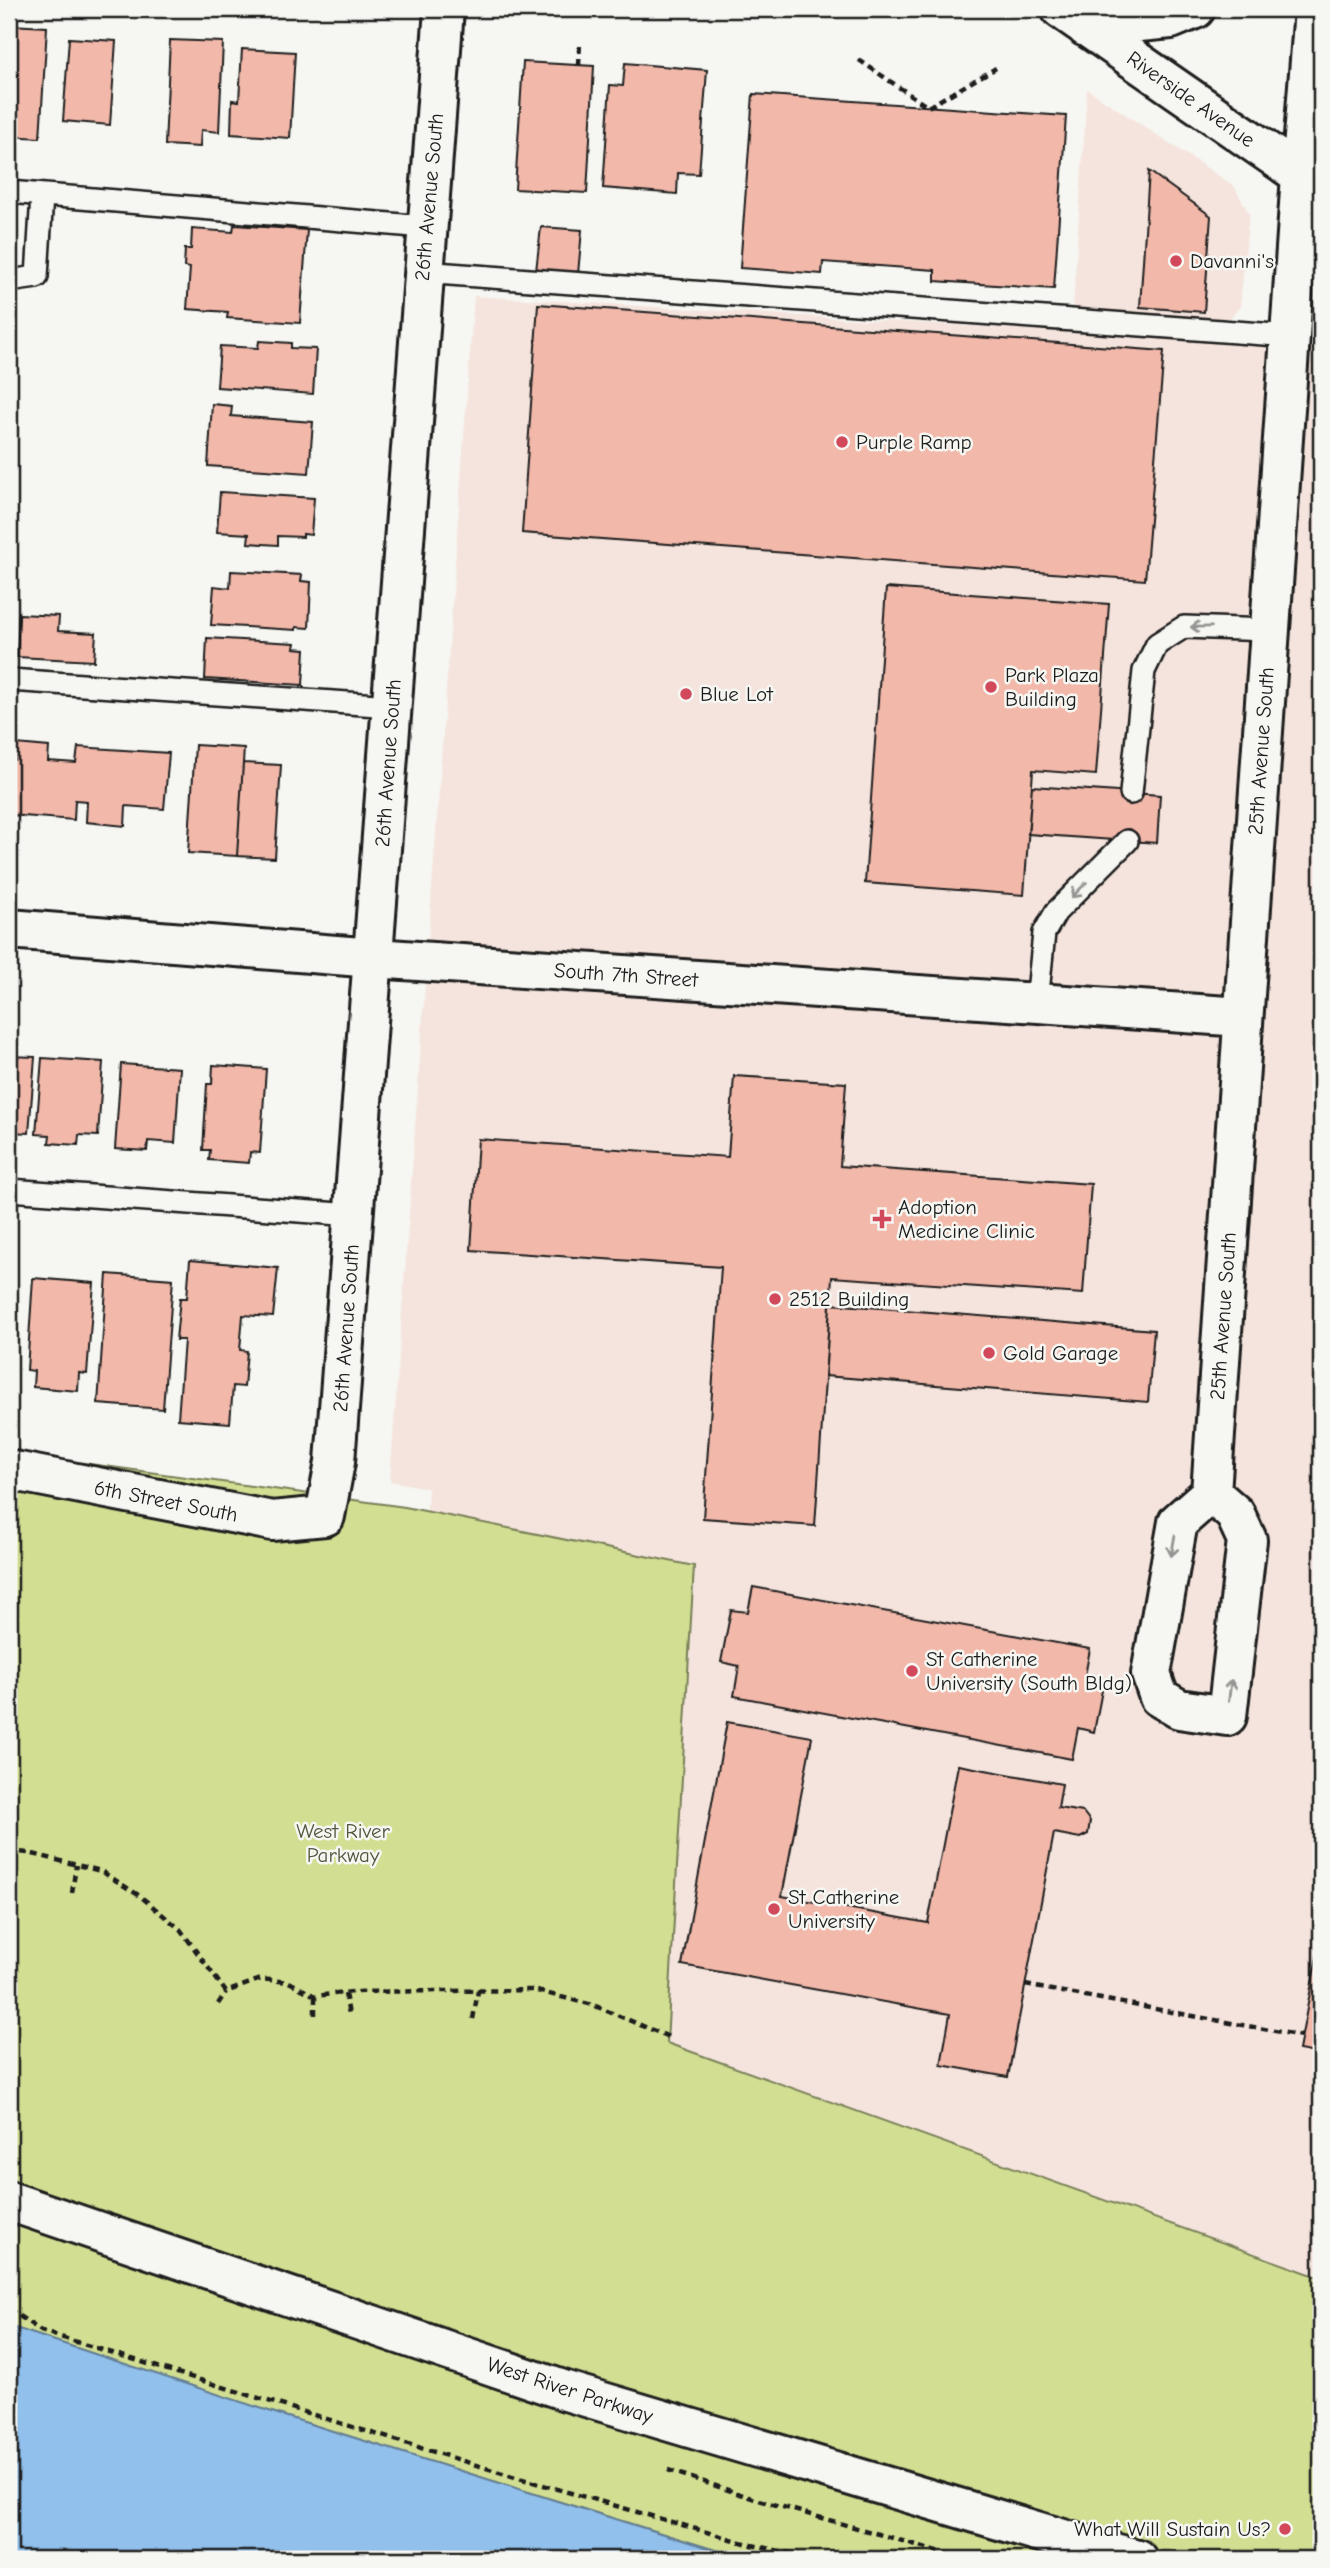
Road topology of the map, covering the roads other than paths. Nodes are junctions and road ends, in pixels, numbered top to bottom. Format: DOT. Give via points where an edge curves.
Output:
graph roads {
  1 [pos="444,9"];
  2 [pos="1195,9"];
  3 [pos="1314,9"];
  4 [pos="1074,18"];
  5 [pos="1311,182"];
  6 [pos="9,192"];
  7 [pos="42,195"];
  8 [pos="426,227"];
  9 [pos="422,272"];
  10 [pos="9,281"];
  11 [pos="1289,336"];
  12 [pos="1269,630"];
  13 [pos="9,680"];
  14 [pos="392,706"];
  15 [pos="1131,793"];
  16 [pos="1126,841"];
  17 [pos="9,929"];
  18 [pos="374,958"];
  19 [pos="1037,1003"];
  20 [pos="1243,1017"];
  21 [pos="9,1190"];
  22 [pos="354,1215"];
  23 [pos="9,1470"];
  24 [pos="1211,1493"];
  25 [pos="325,1516"];
  26 [pos="9,2201"];
  27 [pos="1137,2559"];
  1 -- 8 [label="street, 26th Avenue South"];
  2 -- 4 [label="street" via="1171,19"];
  3 -- 5 [label="street, 25th Avenue South"];
  4 -- 5 [label="street, Riverside Avenue"];
  5 -- 11 [label="street, 25th Avenue South"];
  6 -- 7 [label="lane"];
  7 -- 8 [label="lane"];
  7 -- 10 [label="lane" via="37,277"];
  8 -- 9 [label="street, 26th Avenue South"];
  9 -- 11 [label="lane"];
  9 -- 14 [label="street, 26th Avenue South"];
  11 -- 12 [label="street, 25th Avenue South"];
  12 -- 15 [label="lane, one-way" via="1184,627 1157,644 1144,671"];
  12 -- 20 [label="street, 25th Avenue South"];
  13 -- 14 [label="lane"];
  14 -- 18 [label="street, 26th Avenue South"];
  16 -- 19 [label="lane, one-way" via="1056,912 1044,933"];
  17 -- 18 [label="street, South 7th Street"];
  18 -- 19 [label="street, South 7th Street"];
  18 -- 22 [label="street, 26th Avenue South"];
  19 -- 20 [label="street, South 7th Street"];
  20 -- 24 [label="street, 25th Avenue South"];
  21 -- 22 [label="lane"];
  22 -- 25 [label="street, 26th Avenue South" via="335,1462"];
  23 -- 25 [label="street, 6th Street South" via="272,1521"];
  24 -- 24 [label="street, one-way" via="1178,1522 1151,1674 1159,1697 1179,1709 1227,1716 1247,1540 1235,1514"];
  26 -- 27 [label="street, West River Parkway" via="566,2391"];
}
